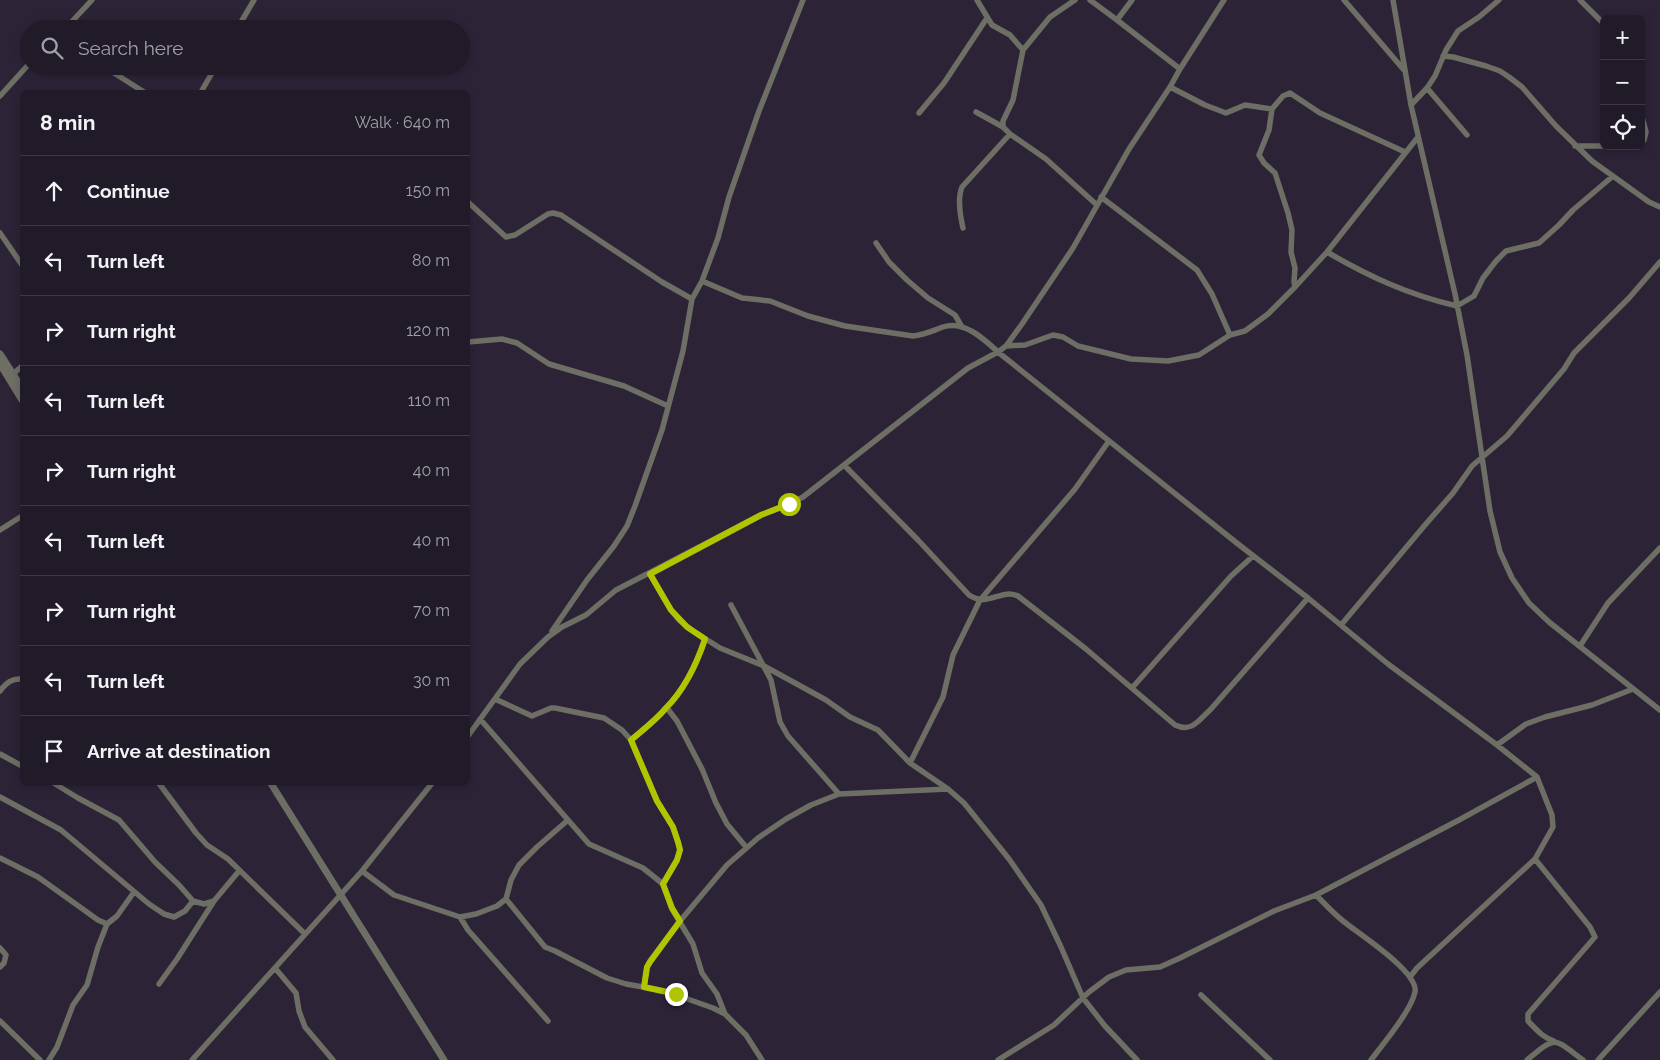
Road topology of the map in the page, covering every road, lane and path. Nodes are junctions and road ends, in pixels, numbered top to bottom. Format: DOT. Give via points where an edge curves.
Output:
graph roads {
  1 [pos="92,0"];
  2 [pos="254,0"];
  3 [pos="803,0"];
  4 [pos="977,0"];
  5 [pos="1075,0"];
  6 [pos="1090,0"];
  7 [pos="1132,0"];
  8 [pos="1224,0"];
  9 [pos="1393,0"];
  10 [pos="1499,0"];
  11 [pos="1580,0"];
  12 [pos="1347,1"];
  13 [pos="987,18"];
  14 [pos="73,20"];
  15 [pos="242,20"];
  16 [pos="1117,20"];
  17 [pos="1600,20"];
  18 [pos="1023,50"];
  19 [pos="1443,56"];
  20 [pos="1180,69"];
  21 [pos="1404,70"];
  22 [pos="20,74"];
  23 [pos="117,75"];
  24 [pos="211,75"];
  25 [pos="1170,87"];
  26 [pos="1427,88"];
  27 [pos="141,90"];
  28 [pos="202,90"];
  29 [pos="0,96"];
  30 [pos="1410,105"];
  31 [pos="1272,108"];
  32 [pos="976,112"];
  33 [pos="919,113"];
  34 [pos="1003,127"];
  35 [pos="1010,134"];
  36 [pos="1467,135"];
  37 [pos="1418,137"];
  38 [pos="1575,146"];
  39 [pos="1600,146"];
  40 [pos="1405,152"];
  41 [pos="1613,176"];
  42 [pos="1102,197"];
  43 [pos="470,204"];
  44 [pos="1096,205"];
  45 [pos="1660,207"];
  46 [pos="963,228"];
  47 [pos="0,234"];
  48 [pos="876,243"];
  49 [pos="1327,252"];
  50 [pos="20,262"];
  51 [pos="1660,262"];
  52 [pos="702,281"];
  53 [pos="1295,287"];
  54 [pos="692,300"];
  55 [pos="1457,306"];
  56 [pos="962,327"];
  57 [pos="1230,335"];
  58 [pos="470,342"];
  59 [pos="1006,346"];
  60 [pos="998,352"];
  61 [pos="0,354"];
  62 [pos="0,364"];
  63 [pos="20,368"];
  64 [pos="11,375"];
  65 [pos="20,386"];
  66 [pos="20,395"];
  67 [pos="668,406"];
  68 [pos="1109,441"];
  69 [pos="1482,456"];
  70 [pos="844,465"];
  71 [pos="20,517"];
  72 [pos="0,530"];
  73 [pos="1660,548"];
  74 [pos="1253,556"];
  75 [pos="650,574"];
  76 [pos="1308,598"];
  77 [pos="980,600"];
  78 [pos="731,604"];
  79 [pos="1341,625"];
  80 [pos="548,637"];
  81 [pos="705,639"];
  82 [pos="1580,646"];
  83 [pos="764,666"];
  84 [pos="20,678"];
  85 [pos="1132,688"];
  86 [pos="1633,689"];
  87 [pos="0,691"];
  88 [pos="495,699"];
  89 [pos="667,708"];
  90 [pos="1660,710"];
  91 [pos="480,719"];
  92 [pos="470,733"];
  93 [pos="631,740"];
  94 [pos="1497,745"];
  95 [pos="0,754"];
  96 [pos="910,763"];
  97 [pos="20,765"];
  98 [pos="1537,777"];
  99 [pos="57,785"];
  100 [pos="160,785"];
  101 [pos="272,785"];
  102 [pos="431,785"];
  103 [pos="948,789"];
  104 [pos="839,794"];
  105 [pos="0,797"];
  106 [pos="568,820"];
  107 [pos="746,847"];
  108 [pos="0,858"];
  109 [pos="1535,858"];
  110 [pos="239,871"];
  111 [pos="362,871"];
  112 [pos="663,884"];
  113 [pos="134,892"];
  114 [pos="340,894"];
  115 [pos="1316,895"];
  116 [pos="506,899"];
  117 [pos="193,900"];
  118 [pos="214,901"];
  119 [pos="460,917"];
  120 [pos="680,921"];
  121 [pos="107,924"];
  122 [pos="305,934"];
  123 [pos="0,948"];
  124 [pos="0,967"];
  125 [pos="275,968"];
  126 [pos="1410,977"];
  127 [pos="159,984"];
  128 [pos="644,987"];
  129 [pos="1660,992"];
  130 [pos="1201,995"];
  131 [pos="1082,998"];
  132 [pos="725,1014"];
  133 [pos="0,1021"];
  134 [pos="548,1021"];
  135 [pos="1554,1042"];
  136 [pos="40,1060"];
  137 [pos="49,1060"];
  138 [pos="192,1060"];
  139 [pos="333,1060"];
  140 [pos="444,1060"];
  141 [pos="762,1060"];
  142 [pos="998,1060"];
  143 [pos="1137,1060"];
  144 [pos="1270,1060"];
  145 [pos="1371,1060"];
  146 [pos="1527,1060"];
  147 [pos="1583,1060"];
  148 [pos="1598,1060"];
  1 -- 14 [label="street"];
  2 -- 15 [label="street"];
  3 -- 52 [label="street" via="759,111"];
  4 -- 13 [label="street"];
  5 -- 18 [label="street" via="1050,17"];
  6 -- 16 [label="street"];
  7 -- 16 [label="street"];
  8 -- 20 [label="street"];
  9 -- 21 [label="street"];
  10 -- 19 [label="street" via="1458,31"];
  11 -- 17 [label="street"];
  12 -- 21 [label="street"];
  13 -- 18 [label="street" via="992,25 1015,39"];
  13 -- 33 [label="street" via="944,83"];
  16 -- 20 [label="street"];
  18 -- 34 [label="street" via="1013,100"];
  19 -- 26 [label="street"];
  19 -- 38 [label="street" via="1486,66 1509,77"];
  20 -- 25 [label="street"];
  21 -- 30 [label="street"];
  22 -- 29 [label="street"];
  23 -- 27 [label="street"];
  24 -- 28 [label="street"];
  25 -- 31 [label="street" via="1226,113 1245,106"];
  25 -- 42 [label="street"];
  26 -- 30 [label="street"];
  26 -- 36 [label="street"];
  30 -- 37 [label="street"];
  31 -- 40 [label="street" via="1290,93 1320,113"];
  31 -- 53 [label="street" via="1270,130 1258,155 1275,173 1288,213"];
  32 -- 34 [label="street"];
  34 -- 35 [label="street"];
  35 -- 44 [label="street" via="1046,159"];
  35 -- 46 [label="street" via="962,187"];
  37 -- 40 [label="street"];
  37 -- 55 [label="street"];
  38 -- 39 [label="street"];
  38 -- 41 [label="street"];
  40 -- 49 [label="street"];
  41 -- 45 [label="street"];
  41 -- 55 [label="street" via="1539,243 1506,251 1483,278 1474,296"];
  42 -- 44 [label="street"];
  42 -- 57 [label="street" via="1197,270 1205,280"];
  43 -- 54 [label="street" via="506,237 548,214 561,215"];
  44 -- 59 [label="street" via="1073,248"];
  47 -- 50 [label="street"];
  48 -- 56 [label="street" via="907,280 955,315"];
  49 -- 53 [label="street"];
  49 -- 55 [label="street" via="1406,292"];
  51 -- 69 [label="street" via="1630,298 1574,353 1507,436"];
  52 -- 54 [label="street"];
  52 -- 56 [label="street" via="742,298 770,301 808,316 854,327 913,336 923,336 945,327"];
  53 -- 57 [label="street" via="1252,327"];
  54 -- 67 [label="street"];
  55 -- 69 [label="street"];
  56 -- 60 [label="street"];
  57 -- 59 [label="street" via="1198,355 1168,361 1131,359 1078,346 1053,335 1025,345"];
  58 -- 67 [label="street" via="502,338 517,343 548,364 624,386"];
  59 -- 60 [label="street"];
  60 -- 68 [label="street"];
  60 -- 70 [label="street" via="968,368"];
  61 -- 64 [label="street"];
  62 -- 64 [label="street"];
  63 -- 64 [label="street"];
  64 -- 65 [label="street"];
  64 -- 66 [label="street"];
  67 -- 80 [label="street" via="627,526"];
  68 -- 74 [label="street"];
  68 -- 77 [label="street" via="1075,489"];
  69 -- 79 [label="street"];
  69 -- 82 [label="street" via="1494,528 1512,578 1529,603"];
  70 -- 75 [label="street" via="797,500 761,515"];
  70 -- 77 [label="street" via="969,595"];
  71 -- 72 [label="street"];
  73 -- 82 [label="street" via="1608,603"];
  74 -- 76 [label="street"];
  74 -- 85 [label="street" via="1231,576"];
  75 -- 80 [label="street" via="616,590 586,614"];
  75 -- 81 [label="street" via="671,610 687,627"];
  76 -- 79 [label="street"];
  76 -- 85 [label="street" via="1211,709 1189,728 1175,725"];
  77 -- 85 [label="street" via="1009,593 1018,596"];
  77 -- 96 [label="street" via="950,663 943,697"];
  78 -- 83 [label="street"];
  79 -- 94 [label="street"];
  80 -- 88 [label="street" via="520,664"];
  81 -- 83 [label="street"];
  81 -- 89 [label="street" via="684,685"];
  82 -- 86 [label="street"];
  83 -- 96 [label="street" via="878,730"];
  83 -- 104 [label="street" via="771,680 783,728"];
  84 -- 87 [label="street" via="8,682"];
  86 -- 90 [label="street"];
  86 -- 94 [label="street" via="1532,722"];
  88 -- 91 [label="street"];
  88 -- 93 [label="street" via="532,716 555,708 604,718"];
  89 -- 93 [label="street"];
  89 -- 107 [label="street" via="702,769 727,824"];
  91 -- 92 [label="street"];
  91 -- 106 [label="street"];
  93 -- 112 [label="street" via="657,801 673,827 680,850"];
  94 -- 98 [label="street"];
  95 -- 97 [label="street"];
  96 -- 103 [label="street"];
  98 -- 109 [label="street" via="1553,826"];
  98 -- 115 [label="street"];
  99 -- 117 [label="street" via="119,820"];
  100 -- 110 [label="street" via="196,834"];
  101 -- 114 [label="street"];
  102 -- 111 [label="street"];
  103 -- 104 [label="street"];
  103 -- 131 [label="street" via="986,828 1041,904"];
  104 -- 107 [label="street" via="786,819"];
  105 -- 113 [label="street" via="61,830"];
  106 -- 112 [label="street" via="590,844 643,868"];
  106 -- 116 [label="street" via="519,865"];
  107 -- 120 [label="street"];
  108 -- 121 [label="street" via="38,877"];
  109 -- 126 [label="street"];
  109 -- 135 [label="street" via="1595,936 1528,1014 1528,1021 1544,1038"];
  110 -- 118 [label="street"];
  110 -- 122 [label="street"];
  111 -- 114 [label="street"];
  111 -- 119 [label="street" via="394,895"];
  112 -- 120 [label="street"];
  113 -- 117 [label="street" via="155,909 174,917"];
  113 -- 121 [label="street"];
  114 -- 122 [label="street"];
  114 -- 140 [label="street"];
  115 -- 126 [label="street"];
  115 -- 131 [label="street" via="1274,911 1160,967 1117,974"];
  116 -- 119 [label="street" via="485,911"];
  116 -- 128 [label="street" via="545,947 607,978"];
  117 -- 118 [label="street" via="204,904"];
  118 -- 127 [label="street"];
  119 -- 134 [label="street"];
  120 -- 128 [label="street" via="647,967"];
  120 -- 132 [label="street" via="691,940 702,973 717,994"];
  121 -- 137 [label="street" via="87,985 73,1005 61,1039"];
  122 -- 125 [label="street"];
  123 -- 124 [label="street" via="6,955"];
  125 -- 138 [label="street"];
  125 -- 139 [label="street" via="296,992 305,1028"];
  126 -- 145 [label="street" via="1415,993 1396,1028"];
  128 -- 132 [label="street" via="676,994"];
  129 -- 148 [label="street"];
  130 -- 144 [label="street"];
  131 -- 142 [label="street" via="1054,1025"];
  131 -- 143 [label="street"];
  132 -- 141 [label="street" via="746,1035"];
  133 -- 136 [label="street"];
  135 -- 146 [label="street"];
  135 -- 147 [label="street"];
}
